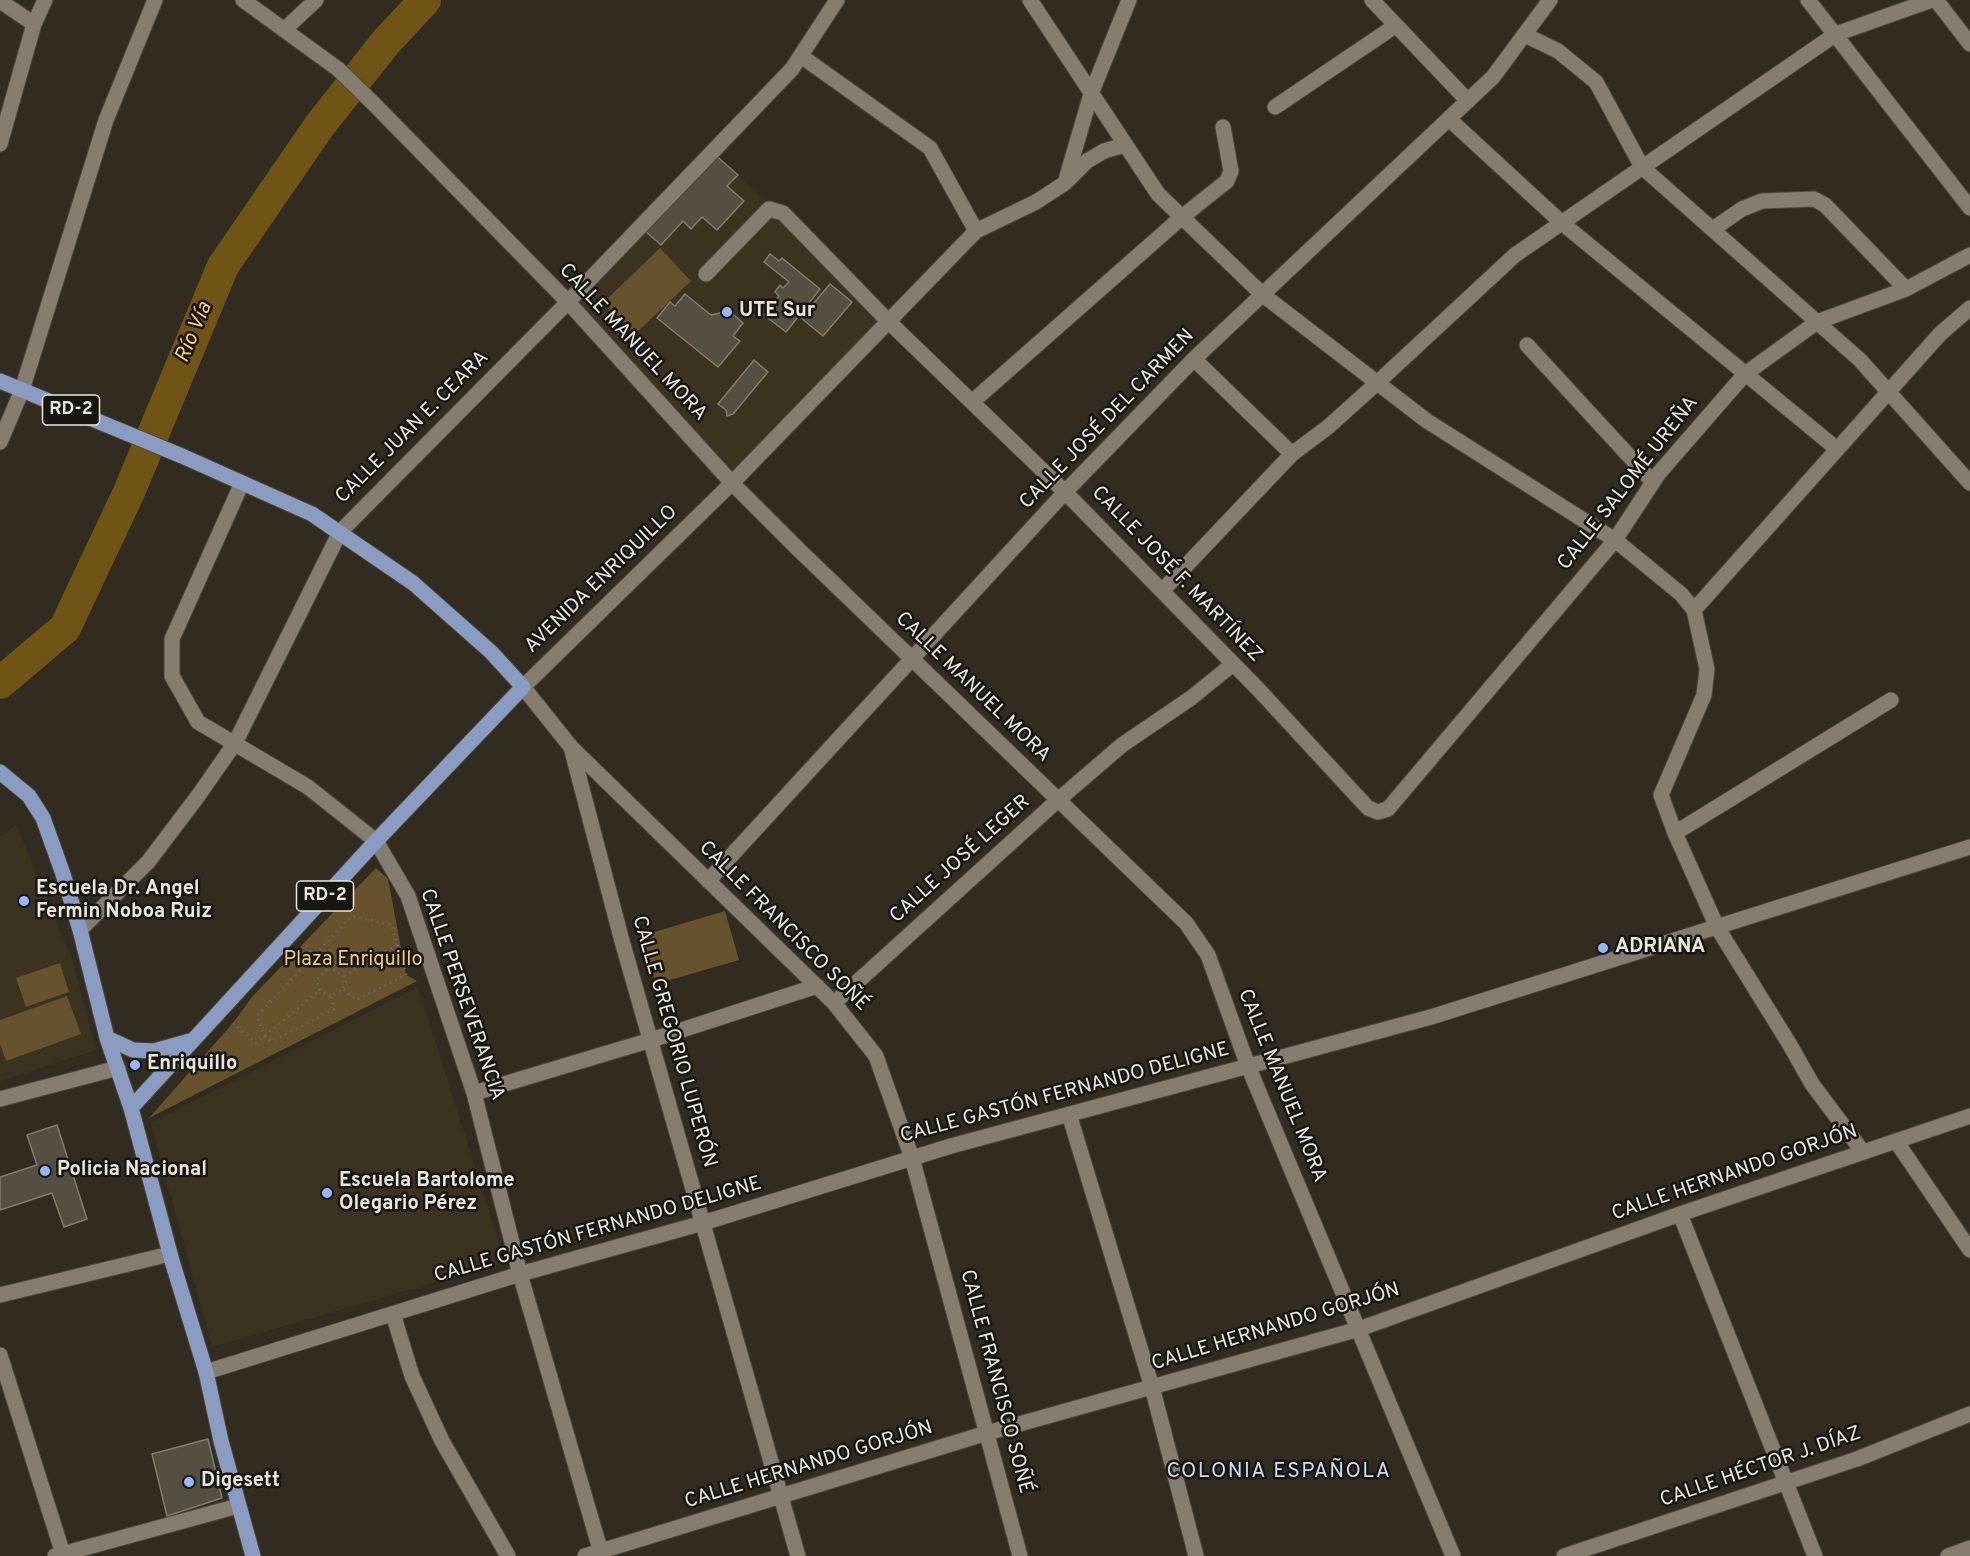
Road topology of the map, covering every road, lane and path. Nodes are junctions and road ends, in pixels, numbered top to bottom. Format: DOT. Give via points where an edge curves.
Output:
graph roads {
  1 [pos="45,0"];
  2 [pos="155,0"];
  3 [pos="243,0"];
  4 [pos="316,0"];
  5 [pos="837,0"];
  6 [pos="1030,0"];
  7 [pos="1129,0"];
  8 [pos="1372,0"];
  9 [pos="1550,0"];
  10 [pos="1808,0"];
  11 [pos="1934,0"];
  12 [pos="0,1"];
  13 [pos="34,24"];
  14 [pos="1395,26"];
  15 [pos="285,29"];
  16 [pos="1836,34"];
  17 [pos="1525,35"];
  18 [pos="1970,44"];
  19 [pos="801,56"];
  20 [pos="1091,94"];
  21 [pos="1468,101"];
  22 [pos="1275,107"];
  23 [pos="1449,119"];
  24 [pos="1223,127"];
  25 [pos="0,144"];
  26 [pos="1125,145"];
  27 [pos="1642,167"];
  28 [pos="1065,183"];
  29 [pos="1970,208"];
  30 [pos="1182,217"];
  31 [pos="1562,223"];
  32 [pos="1713,229"];
  33 [pos="976,231"];
  34 [pos="1970,255"];
  35 [pos="706,274"];
  36 [pos="1906,289"];
  37 [pos="1263,295"];
  38 [pos="568,303"];
  39 [pos="1970,308"];
  40 [pos="888,321"];
  41 [pos="1817,322"];
  42 [pos="1527,345"];
  43 [pos="1194,359"];
  44 [pos="1745,374"];
  45 [pos="0,381"];
  46 [pos="1377,383"];
  47 [pos="22,390"];
  48 [pos="1888,392"];
  49 [pos="972,402"];
  50 [pos="0,441"];
  51 [pos="1837,449"];
  52 [pos="1292,454"];
  53 [pos="1653,482"];
  54 [pos="242,483"];
  55 [pos="732,483"];
  56 [pos="1970,483"];
  57 [pos="1065,492"];
  58 [pos="340,532"];
  59 [pos="1615,540"];
  60 [pos="1162,591"];
  61 [pos="1694,610"];
  62 [pos="913,660"];
  63 [pos="1233,664"];
  64 [pos="523,687"];
  65 [pos="1892,700"];
  66 [pos="235,743"];
  67 [pos="571,747"];
  68 [pos="0,772"];
  69 [pos="1058,800"];
  70 [pos="1378,812"];
  71 [pos="1675,833"];
  72 [pos="376,841"];
  73 [pos="1970,847"];
  74 [pos="708,881"];
  75 [pos="1717,927"];
  76 [pos="80,930"];
  77 [pos="397,945"];
  78 [pos="306,946"];
  79 [pos="315,956"];
  80 [pos="327,970"];
  81 [pos="344,976"];
  82 [pos="817,986"];
  83 [pos="343,989"];
  84 [pos="320,990"];
  85 [pos="331,997"];
  86 [pos="834,1003"];
  87 [pos="233,1023"];
  88 [pos="265,1037"];
  89 [pos="107,1038"];
  90 [pos="193,1040"];
  91 [pos="651,1040"];
  92 [pos="1248,1066"];
  93 [pos="118,1068"];
  94 [pos="474,1093"];
  95 [pos="0,1100"];
  96 [pos="131,1108"];
  97 [pos="1069,1114"];
  98 [pos="1970,1116"];
  99 [pos="1896,1141"];
  100 [pos="1863,1152"];
  101 [pos="912,1158"];
  102 [pos="1680,1214"];
  103 [pos="703,1223"];
  104 [pos="1970,1250"];
  105 [pos="170,1254"];
  106 [pos="520,1274"];
  107 [pos="0,1295"];
  108 [pos="393,1314"];
  109 [pos="1359,1329"];
  110 [pos="0,1355"];
  111 [pos="206,1372"];
  112 [pos="1152,1387"];
  113 [pos="1970,1414"];
  114 [pos="987,1433"];
  115 [pos="1785,1483"];
  116 [pos="781,1496"];
  117 [pos="238,1506"];
  118 [pos="1970,1548"];
  119 [pos="601,1554"];
  120 [pos="59,1555"];
  121 [pos="253,1556"];
  122 [pos="508,1556"];
  123 [pos="585,1556"];
  124 [pos="798,1556"];
  125 [pos="1020,1556"];
  126 [pos="1196,1556"];
  127 [pos="1453,1556"];
  128 [pos="1564,1556"];
  129 [pos="1815,1556"];
  130 [pos="1948,1556"];
  1 -- 13 [label="street"];
  2 -- 47 [label="street" via="106,120"];
  3 -- 15 [label="street, CALLE MANUEL MORA"];
  4 -- 15 [label="street"];
  5 -- 19 [label="street, CALLE JUAN E. CEARA"];
  6 -- 20 [label="street"];
  7 -- 20 [label="street"];
  8 -- 14 [label="street"];
  9 -- 17 [label="street, CALLE JOSÉ DEL CARMEN"];
  10 -- 16 [label="street"];
  11 -- 16 [label="street"];
  11 -- 18 [label="street"];
  12 -- 13 [label="street"];
  13 -- 25 [label="street"];
  14 -- 21 [label="street"];
  14 -- 22 [label="street"];
  15 -- 38 [label="street, CALLE MANUEL MORA" via="338,69"];
  16 -- 27 [label="street"];
  16 -- 29 [label="street"];
  17 -- 21 [label="street, CALLE JOSÉ DEL CARMEN" via="1493,77"];
  17 -- 27 [label="street" via="1558,51 1596,82"];
  19 -- 33 [label="street" via="930,148"];
  19 -- 38 [label="street, CALLE JUAN E. CEARA"];
  20 -- 26 [label="street"];
  20 -- 28 [label="street"];
  21 -- 23 [label="street, CALLE JOSÉ DEL CARMEN"];
  23 -- 31 [label="street"];
  23 -- 37 [label="street, CALLE JOSÉ DEL CARMEN"];
  24 -- 30 [label="street" via="1232,171 1227,180"];
  26 -- 28 [label="street, AVENIDA ENRIQUILLO" via="1088,161"];
  26 -- 30 [label="street" via="1158,194"];
  27 -- 31 [label="street"];
  27 -- 32 [label="street"];
  28 -- 33 [label="street, AVENIDA ENRIQUILLO"];
  30 -- 37 [label="street"];
  30 -- 49 [label="street"];
  31 -- 44 [label="street"];
  31 -- 46 [label="street" via="1515,255"];
  32 -- 36 [label="street" via="1762,201 1814,199 1825,205"];
  32 -- 41 [label="street"];
  33 -- 40 [label="street, AVENIDA ENRIQUILLO"];
  34 -- 36 [label="street, CALLE SALOMÉ UREÑA"];
  35 -- 40 [label="street, CALLE JOSÉ F. MARTÍNEZ" via="769,209 783,213"];
  36 -- 41 [label="street, CALLE SALOMÉ UREÑA"];
  37 -- 43 [label="street, CALLE JOSÉ DEL CARMEN"];
  37 -- 46 [label="street"];
  38 -- 55 [label="street, CALLE MANUEL MORA"];
  38 -- 58 [label="street, CALLE JUAN E. CEARA"];
  39 -- 48 [label="street" via="1940,334"];
  40 -- 49 [label="street, CALLE JOSÉ F. MARTÍNEZ"];
  40 -- 55 [label="street, AVENIDA ENRIQUILLO"];
  41 -- 44 [label="street, CALLE SALOMÉ UREÑA"];
  41 -- 48 [label="street" via="1860,360"];
  42 -- 53 [label="street"];
  43 -- 52 [label="street"];
  43 -- 57 [label="street, CALLE JOSÉ DEL CARMEN"];
  44 -- 51 [label="street"];
  44 -- 53 [label="street, CALLE SALOMÉ UREÑA"];
  45 -- 47 [label="main road, RD-2"];
  46 -- 52 [label="street"];
  46 -- 59 [label="street" via="1427,421"];
  47 -- 50 [label="street"];
  47 -- 54 [label="main road, RD-2"];
  48 -- 51 [label="street"];
  48 -- 56 [label="street"];
  49 -- 57 [label="street, CALLE JOSÉ F. MARTÍNEZ"];
  51 -- 61 [label="street"];
  52 -- 60 [label="street"];
  53 -- 59 [label="street, CALLE SALOMÉ UREÑA"];
  54 -- 58 [label="main road, RD-2" via="312,514"];
  54 -- 66 [label="street, CALLE PERSEVERANCIA" via="172,639 172,676 198,722"];
  55 -- 62 [label="street, CALLE MANUEL MORA"];
  55 -- 64 [label="street, AVENIDA ENRIQUILLO"];
  57 -- 60 [label="street, CALLE JOSÉ F. MARTÍNEZ"];
  57 -- 62 [label="street, CALLE JOSÉ DEL CARMEN"];
  58 -- 64 [label="main road, RD-2" via="413,583 491,652"];
  58 -- 66 [label="street, CALLE JUAN E. CEARA"];
  59 -- 61 [label="street" via="1681,594"];
  59 -- 70 [label="street, CALLE SALOMÉ UREÑA" via="1388,809"];
  60 -- 63 [label="street, CALLE JOSÉ F. MARTÍNEZ"];
  61 -- 71 [label="street" via="1707,669 1704,695 1661,795"];
  62 -- 69 [label="street, CALLE MANUEL MORA"];
  62 -- 74 [label="street, CALLE JOSÉ DEL CARMEN"];
  63 -- 69 [label="street, CALLE JOSÉ LEGER" via="1122,745"];
  63 -- 70 [label="street, CALLE JOSÉ F. MARTÍNEZ" via="1368,808"];
  64 -- 67 [label="street, CALLE FRANCISCO SOÑÉ"];
  64 -- 72 [label="main road, AVENIDA ENRIQUILLO / RD-2"];
  65 -- 71 [label="street"];
  66 -- 72 [label="street, CALLE PERSEVERANCIA" via="308,787"];
  66 -- 76 [label="street, CALLE JUAN E. CEARA" via="148,861"];
  67 -- 74 [label="street, CALLE FRANCISCO SOÑÉ"];
  67 -- 91 [label="street, CALLE GREGORIO LUPERÓN"];
  68 -- 76 [label="main road" via="29,796 43,818"];
  69 -- 86 [label="street, CALLE JOSÉ LEGER"];
  69 -- 92 [label="street, CALLE MANUEL MORA" via="1186,923 1208,955"];
  71 -- 75 [label="street"];
  72 -- 90 [label="main road, AVENIDA ENRIQUILLO / RD-2"];
  72 -- 94 [label="street, CALLE PERSEVERANCIA" via="408,896"];
  73 -- 75 [label="street, CALLE GASTÓN FERNANDO DELIGNE"];
  74 -- 82 [label="street, CALLE FRANCISCO SOÑÉ"];
  75 -- 92 [label="street, CALLE GASTÓN FERNANDO DELIGNE" via="1431,1017"];
  75 -- 100 [label="street" via="1812,1084"];
  76 -- 89 [label="main road"];
  77 -- 79 [label="path" via="392,925 352,916"];
  77 -- 81 [label="path"];
  77 -- 83 [label="path" via="406,975 356,1000"];
  78 -- 79 [label="path"];
  79 -- 80 [label="path"];
  79 -- 88 [label="path" via="257,1016"];
  80 -- 81 [label="path"];
  80 -- 84 [label="path" via="317,979"];
  81 -- 83 [label="path"];
  82 -- 86 [label="street, CALLE FRANCISCO SOÑÉ"];
  82 -- 91 [label="street"];
  83 -- 85 [label="path"];
  84 -- 85 [label="path"];
  84 -- 88 [label="path"];
  85 -- 88 [label="path" via="334,1009 272,1041"];
  86 -- 101 [label="street, CALLE FRANCISCO SOÑÉ" via="876,1056"];
  87 -- 88 [label="path" via="256,1043"];
  89 -- 90 [label="main road, RD-2" via="133,1050 154,1051"];
  89 -- 93 [label="main road"];
  90 -- 96 [label="main road, AVENIDA ENRIQUILLO / RD-2"];
  91 -- 94 [label="street"];
  91 -- 103 [label="street, CALLE GREGORIO LUPERÓN"];
  92 -- 97 [label="street, CALLE GASTÓN FERNANDO DELIGNE"];
  92 -- 109 [label="street, CALLE MANUEL MORA"];
  93 -- 95 [label="street"];
  93 -- 96 [label="main road"];
  94 -- 106 [label="street, CALLE PERSEVERANCIA"];
  96 -- 105 [label="main road"];
  97 -- 101 [label="street, CALLE GASTÓN FERNANDO DELIGNE"];
  97 -- 112 [label="street"];
  98 -- 99 [label="street, CALLE HERNANDO GORJÓN"];
  99 -- 100 [label="street, CALLE HERNANDO GORJÓN"];
  99 -- 104 [label="street"];
  100 -- 102 [label="street, CALLE HERNANDO GORJÓN"];
  101 -- 103 [label="street, CALLE GASTÓN FERNANDO DELIGNE"];
  101 -- 114 [label="street, CALLE FRANCISCO SOÑÉ"];
  102 -- 109 [label="street, CALLE HERNANDO GORJÓN"];
  102 -- 115 [label="street"];
  103 -- 106 [label="street, CALLE GASTÓN FERNANDO DELIGNE"];
  103 -- 116 [label="street, CALLE GREGORIO LUPERÓN"];
  105 -- 107 [label="street"];
  105 -- 111 [label="main road"];
  106 -- 108 [label="street, CALLE GASTÓN FERNANDO DELIGNE"];
  106 -- 119 [label="street, CALLE PERSEVERANCIA"];
  108 -- 111 [label="street, CALLE GASTÓN FERNANDO DELIGNE"];
  108 -- 122 [label="street" via="412,1376 442,1441"];
  109 -- 112 [label="street, CALLE HERNANDO GORJÓN"];
  109 -- 127 [label="street, CALLE MANUEL MORA"];
  110 -- 120 [label="street"];
  111 -- 117 [label="main road"];
  112 -- 114 [label="street, CALLE HERNANDO GORJÓN"];
  112 -- 126 [label="street"];
  113 -- 115 [label="street, CALLE HÉCTOR J. DÍAZ"];
  114 -- 116 [label="street, CALLE HERNANDO GORJÓN"];
  114 -- 125 [label="street, CALLE FRANCISCO SOÑÉ"];
  115 -- 128 [label="street, CALLE HÉCTOR J. DÍAZ"];
  115 -- 129 [label="street"];
  116 -- 119 [label="street, CALLE HERNANDO GORJÓN"];
  116 -- 124 [label="street, CALLE GREGORIO LUPERÓN"];
  117 -- 120 [label="street"];
  117 -- 121 [label="main road"];
  118 -- 130 [label="street"];
  119 -- 123 [label="street, CALLE HERNANDO GORJÓN"];
}
